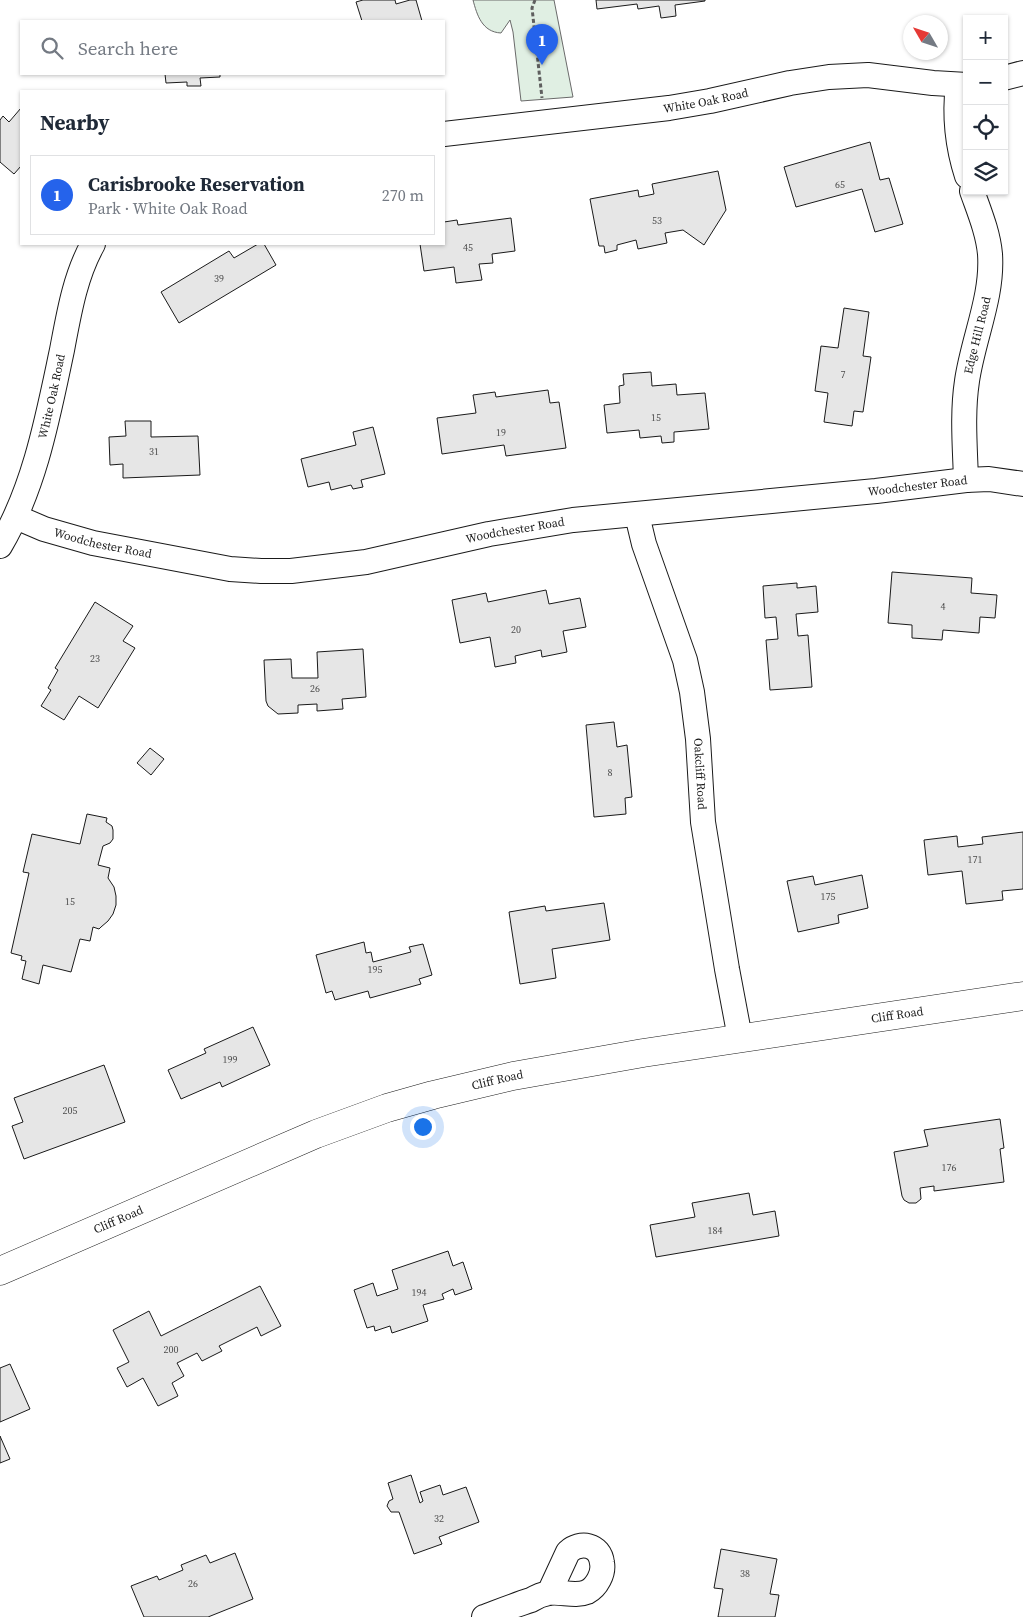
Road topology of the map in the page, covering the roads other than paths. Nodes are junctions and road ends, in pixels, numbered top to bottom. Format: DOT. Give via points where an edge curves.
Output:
graph roads {
  1 [pos="1023,73"];
  2 [pos="1008,77"];
  3 [pos="962,85"];
  4 [pos="445,134"];
  5 [pos="963,159"];
  6 [pos="973,195"];
  7 [pos="92,245"];
  8 [pos="966,480"];
  9 [pos="1023,484"];
  10 [pos="638,515"];
  11 [pos="16,517"];
  12 [pos="0,546"];
  13 [pos="1023,996"];
  14 [pos="740,1038"];
  15 [pos="0,1271"];
  16 [pos="548,1593"];
  17 [pos="484,1617"];
  1 -- 2 [label="street"];
  3 -- 4 [label="street, White Oak Road" via="868,75 829,77 677,106"];
  3 -- 5 [label="street" via="956,112"];
  6 -- 8 [label="street, Edge Hill Road" via="986,232 990,266 965,395"];
  7 -- 11 [label="street, White Oak Road" via="74,292 34,466"];
  8 -- 9 [label="street, Woodchester Road" via="989,479"];
  8 -- 10 [label="street, Woodchester Road"];
  10 -- 11 [label="street, Woodchester Road" via="529,526 366,562 276,572 216,566 93,543"];
  10 -- 14 [label="street, Oakcliff Road" via="644,544 685,660 692,692 703,822"];
  11 -- 12 [label="street, White Oak Road"];
  13 -- 14 [label="street, Cliff Road"];
  14 -- 15 [label="street, Cliff Road" via="498,1080 387,1108 267,1155"];
  16 -- 17 [label="street"];
}
